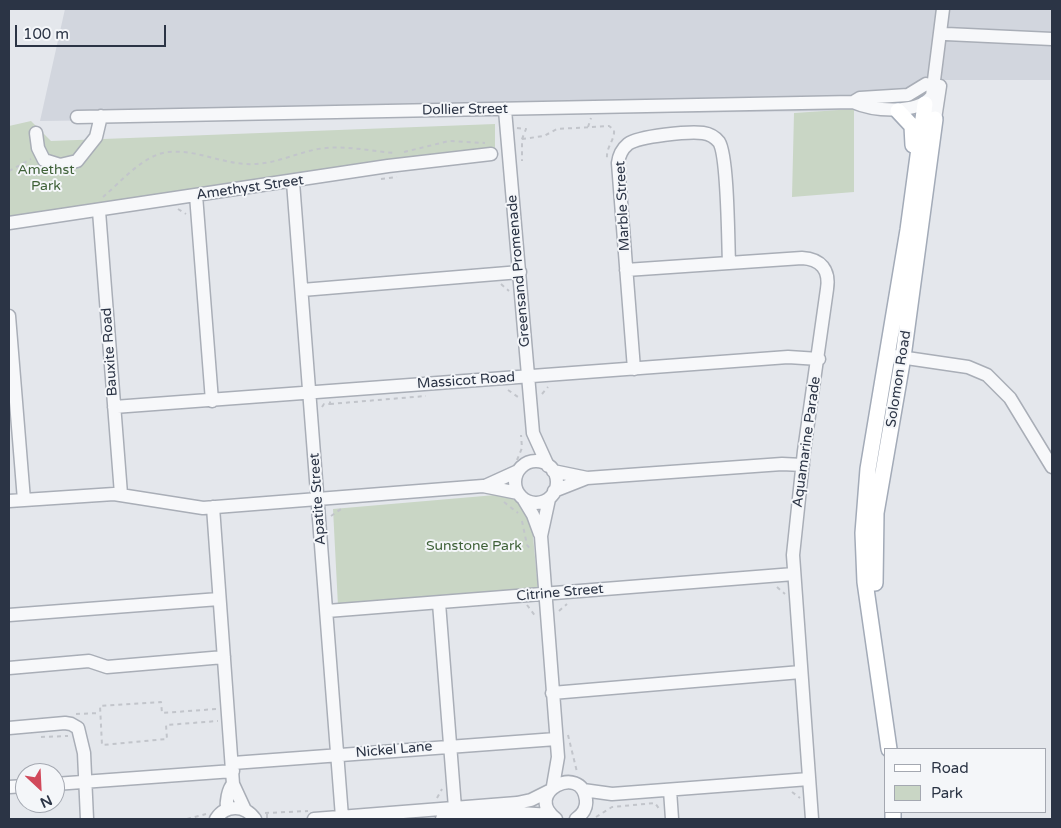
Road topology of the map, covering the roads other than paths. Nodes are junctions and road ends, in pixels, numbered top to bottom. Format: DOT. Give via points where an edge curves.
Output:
graph roads {
  1 [pos="937,9"];
  2 [pos="944,9"];
  3 [pos="949,9"];
  4 [pos="946,34"];
  5 [pos="1052,39"];
  6 [pos="926,84"];
  7 [pos="853,102"];
  8 [pos="925,104"];
  9 [pos="505,110"];
  10 [pos="904,110"];
  11 [pos="101,116"];
  12 [pos="77,117"];
  13 [pos="935,119"];
  14 [pos="36,134"];
  15 [pos="508,136"];
  16 [pos="491,148"];
  17 [pos="511,176"];
  18 [pos="293,182"];
  19 [pos="196,195"];
  20 [pos="98,206"];
  21 [pos="9,223"];
  22 [pos="908,230"];
  23 [pos="730,263"];
  24 [pos="626,270"];
  25 [pos="520,272"];
  26 [pos="302,290"];
  27 [pos="9,316"];
  28 [pos="886,355"];
  29 [pos="903,357"];
  30 [pos="819,359"];
  31 [pos="634,369"];
  32 [pos="528,377"];
  33 [pos="310,393"];
  34 [pos="212,401"];
  35 [pos="114,407"];
  36 [pos="527,430"];
  37 [pos="803,465"];
  38 [pos="519,467"];
  39 [pos="1052,467"];
  40 [pos="551,468"];
  41 [pos="587,478"];
  42 [pos="483,486"];
  43 [pos="121,494"];
  44 [pos="552,495"];
  45 [pos="512,496"];
  46 [pos="318,498"];
  47 [pos="24,500"];
  48 [pos="9,501"];
  49 [pos="213,507"];
  50 [pos="541,536"];
  51 [pos="794,574"];
  52 [pos="545,595"];
  53 [pos="219,599"];
  54 [pos="439,602"];
  55 [pos="327,611"];
  56 [pos="9,615"];
  57 [pos="224,657"];
  58 [pos="9,668"];
  59 [pos="801,672"];
  60 [pos="552,693"];
  61 [pos="9,728"];
  62 [pos="556,740"];
  63 [pos="450,746"];
  64 [pos="889,748"];
  65 [pos="898,748"];
  66 [pos="337,755"];
  67 [pos="558,757"];
  68 [pos="233,773"];
  69 [pos="809,779"];
  70 [pos="85,782"];
  71 [pos="571,782"];
  72 [pos="65,783"];
  73 [pos="551,789"];
  74 [pos="583,790"];
  75 [pos="670,790"];
  76 [pos="612,794"];
  77 [pos="227,809"];
  78 [pos="245,810"];
  79 [pos="456,815"];
  80 [pos="672,815"];
  81 [pos="214,816"];
  82 [pos="580,816"];
  83 [pos="342,817"];
  84 [pos="262,818"];
  85 [pos="554,818"];
  86 [pos="87,819"];
  87 [pos="314,819"];
  88 [pos="442,819"];
  89 [pos="812,819"];
  1 -- 6 [label="street, Solomon Road"];
  2 -- 8 [label="street, Solomon Road" via="932,96"];
  3 -- 4 [label="street, Solomon Road"];
  4 -- 5 [label="street"];
  4 -- 13 [label="street, Solomon Road"];
  6 -- 7 [label="street, Dollier Street" via="908,95 860,98"];
  6 -- 8 [label="street, Solomon Road"];
  7 -- 9 [label="street, Dollier Street"];
  7 -- 10 [label="street, Dollier Street"];
  8 -- 10 [label="street"];
  8 -- 22 [label="main road, Solomon Road"];
  9 -- 11 [label="street, Dollier Street"];
  9 -- 15 [label="street, Greensand Promenade"];
  10 -- 22 [label="main road, Solomon Road" via="914,131 906,207"];
  11 -- 12 [label="street, Dollier Street"];
  11 -- 14 [label="street" via="96,137 77,161 60,164 44,160"];
  13 -- 29 [label="main road, Solomon Road"];
  15 -- 16 [label="street" via="504,144"];
  15 -- 17 [label="street, Greensand Promenade"];
  16 -- 17 [label="street" via="507,164"];
  16 -- 18 [label="street, Amethyst Street"];
  17 -- 25 [label="street, Greensand Promenade"];
  18 -- 19 [label="street, Amethyst Street"];
  18 -- 26 [label="street, Apatite Street"];
  19 -- 20 [label="street, Amethyst Street"];
  19 -- 34 [label="street"];
  20 -- 21 [label="street, Amethyst Street"];
  20 -- 35 [label="street, Bauxite Road"];
  22 -- 28 [label="main road, Solomon Road"];
  23 -- 24 [label="street, Aquamarine Parade"];
  23 -- 24 [label="street, Marble Street" via="721,145 715,137 699,133 633,141 613,161"];
  23 -- 30 [label="street, Aquamarine Parade" via="802,258 823,265 829,278"];
  24 -- 31 [label="street, Marble Street"];
  25 -- 26 [label="street"];
  25 -- 32 [label="street, Greensand Promenade"];
  26 -- 33 [label="street, Apatite Street"];
  27 -- 47 [label="street"];
  28 -- 29 [label="street"];
  28 -- 64 [label="main road, Solomon Road" via="868,469 863,533 865,582"];
  29 -- 39 [label="street" via="968,367 994,380 1010,398"];
  29 -- 65 [label="main road, Solomon Road" via="876,513 874,574"];
  30 -- 31 [label="street, Massicot Road" via="788,357"];
  30 -- 37 [label="street, Aquamarine Parade"];
  31 -- 32 [label="street, Massicot Road"];
  32 -- 33 [label="street, Massicot Road" via="509,384"];
  32 -- 36 [label="street, Greensand Promenade"];
  33 -- 34 [label="street, Massicot Road"];
  33 -- 46 [label="street, Apatite Street"];
  34 -- 35 [label="street, Massicot Road"];
  35 -- 43 [label="street, Bauxite Road"];
  36 -- 38 [label="street, Greensand Promenade"];
  36 -- 40 [label="street, Greensand Promenade"];
  37 -- 41 [label="street"];
  37 -- 51 [label="street, Aquamarine Parade" via="793,555"];
  38 -- 40 [label="street" via="535,461"];
  38 -- 42 [label="street"];
  38 -- 45 [label="street"];
  40 -- 41 [label="street"];
  40 -- 44 [label="street" via="556,484"];
  41 -- 44 [label="street"];
  42 -- 45 [label="street"];
  42 -- 46 [label="street"];
  43 -- 47 [label="street"];
  43 -- 49 [label="street" via="186,506"];
  44 -- 45 [label="street" via="538,503"];
  44 -- 50 [label="street"];
  45 -- 50 [label="street" via="533,514"];
  46 -- 49 [label="street"];
  46 -- 55 [label="street, Apatite Street"];
  47 -- 48 [label="street"];
  49 -- 53 [label="street"];
  50 -- 52 [label="street"];
  51 -- 52 [label="street, Citrine Street"];
  51 -- 59 [label="street, Aquamarine Parade"];
  52 -- 54 [label="street, Citrine Street"];
  52 -- 60 [label="street"];
  53 -- 56 [label="street"];
  53 -- 57 [label="street"];
  54 -- 55 [label="street, Citrine Street"];
  54 -- 63 [label="street"];
  55 -- 66 [label="street, Apatite Street"];
  57 -- 58 [label="street" via="107,667 89,661"];
  57 -- 68 [label="street"];
  59 -- 60 [label="street"];
  59 -- 69 [label="street, Aquamarine Parade"];
  60 -- 62 [label="street"];
  61 -- 70 [label="street" via="64,723 76,726 82,738"];
  62 -- 63 [label="street, Nickel Lane"];
  62 -- 67 [label="street"];
  63 -- 66 [label="street, Nickel Lane"];
  63 -- 79 [label="street"];
  66 -- 68 [label="street, Nickel Lane"];
  66 -- 83 [label="street, Apatite Street"];
  67 -- 71 [label="street"];
  67 -- 73 [label="street"];
  68 -- 70 [label="street, Nickel Lane"];
  68 -- 77 [label="street"];
  68 -- 78 [label="street"];
  69 -- 75 [label="street"];
  69 -- 89 [label="street, Aquamarine Parade"];
  70 -- 72 [label="street, Nickel Lane"];
  70 -- 86 [label="street"];
  71 -- 73 [label="street"];
  71 -- 74 [label="street"];
  73 -- 79 [label="street" via="525,802"];
  73 -- 85 [label="street" via="546,803"];
  74 -- 76 [label="street"];
  74 -- 82 [label="street" via="586,803"];
  75 -- 76 [label="street"];
  75 -- 80 [label="street"];
  76 -- 82 [label="street"];
  77 -- 78 [label="street"];
  77 -- 81 [label="street"];
  78 -- 84 [label="street"];
  79 -- 83 [label="street"];
  79 -- 85 [label="street" via="520,813"];
  79 -- 88 [label="street"];
  83 -- 87 [label="street"];
}
